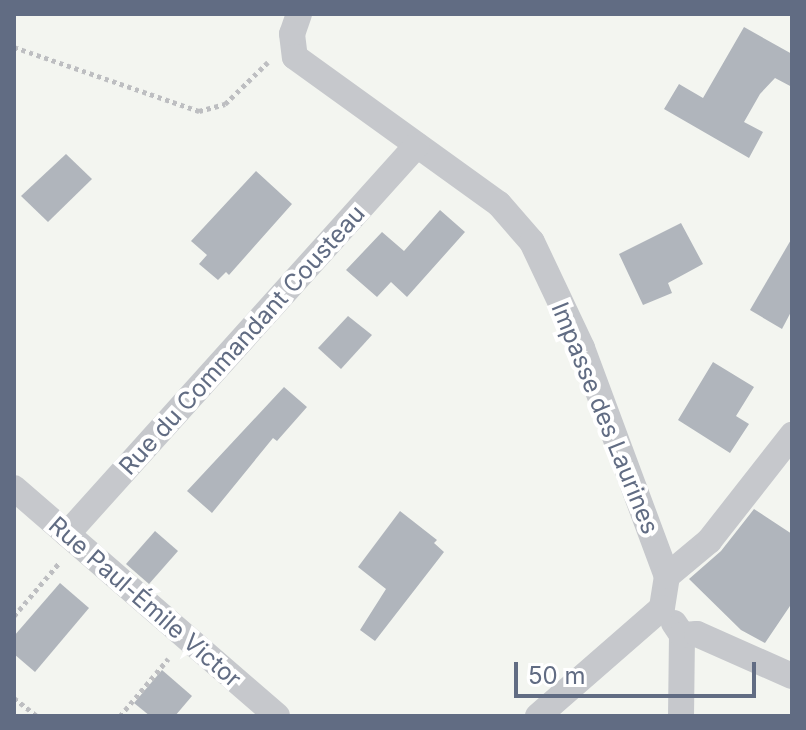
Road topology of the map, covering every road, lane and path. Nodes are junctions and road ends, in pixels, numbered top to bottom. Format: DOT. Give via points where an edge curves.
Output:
graph roads {
  1 [pos="299,14"];
  2 [pos="14,47"];
  3 [pos="295,57"];
  4 [pos="417,145"];
  5 [pos="792,435"];
  6 [pos="14,488"];
  7 [pos="72,539"];
  8 [pos="667,576"];
  9 [pos="662,608"];
  10 [pos="14,616"];
  11 [pos="682,635"];
  12 [pos="186,637"];
  13 [pos="792,676"];
  14 [pos="14,698"];
  15 [pos="37,716"];
  16 [pos="120,716"];
  17 [pos="277,716"];
  18 [pos="538,716"];
  19 [pos="681,716"];
  1 -- 3 [label="street" via="292,34"];
  2 -- 3 [label="path" via="199,111 225,104 271,59"];
  3 -- 4 [label="street, Impasse des Laurines"];
  4 -- 7 [label="street, Rue du Commandant Cousteau"];
  4 -- 8 [label="street, Impasse des Laurines" via="499,204 532,242 582,348"];
  5 -- 8 [label="street" via="709,541"];
  6 -- 7 [label="street, Rue Paul-Émile Victor"];
  7 -- 10 [label="path"];
  7 -- 12 [label="street, Rue Paul-Émile Victor"];
  8 -- 9 [label="street, Impasse des Laurines"];
  9 -- 11 [label="street"];
  9 -- 18 [label="street"];
  11 -- 13 [label="street" via="697,634"];
  11 -- 19 [label="street"];
  12 -- 16 [label="path"];
  12 -- 17 [label="street, Rue Paul-Émile Victor"];
  14 -- 15 [label="path"];
}
